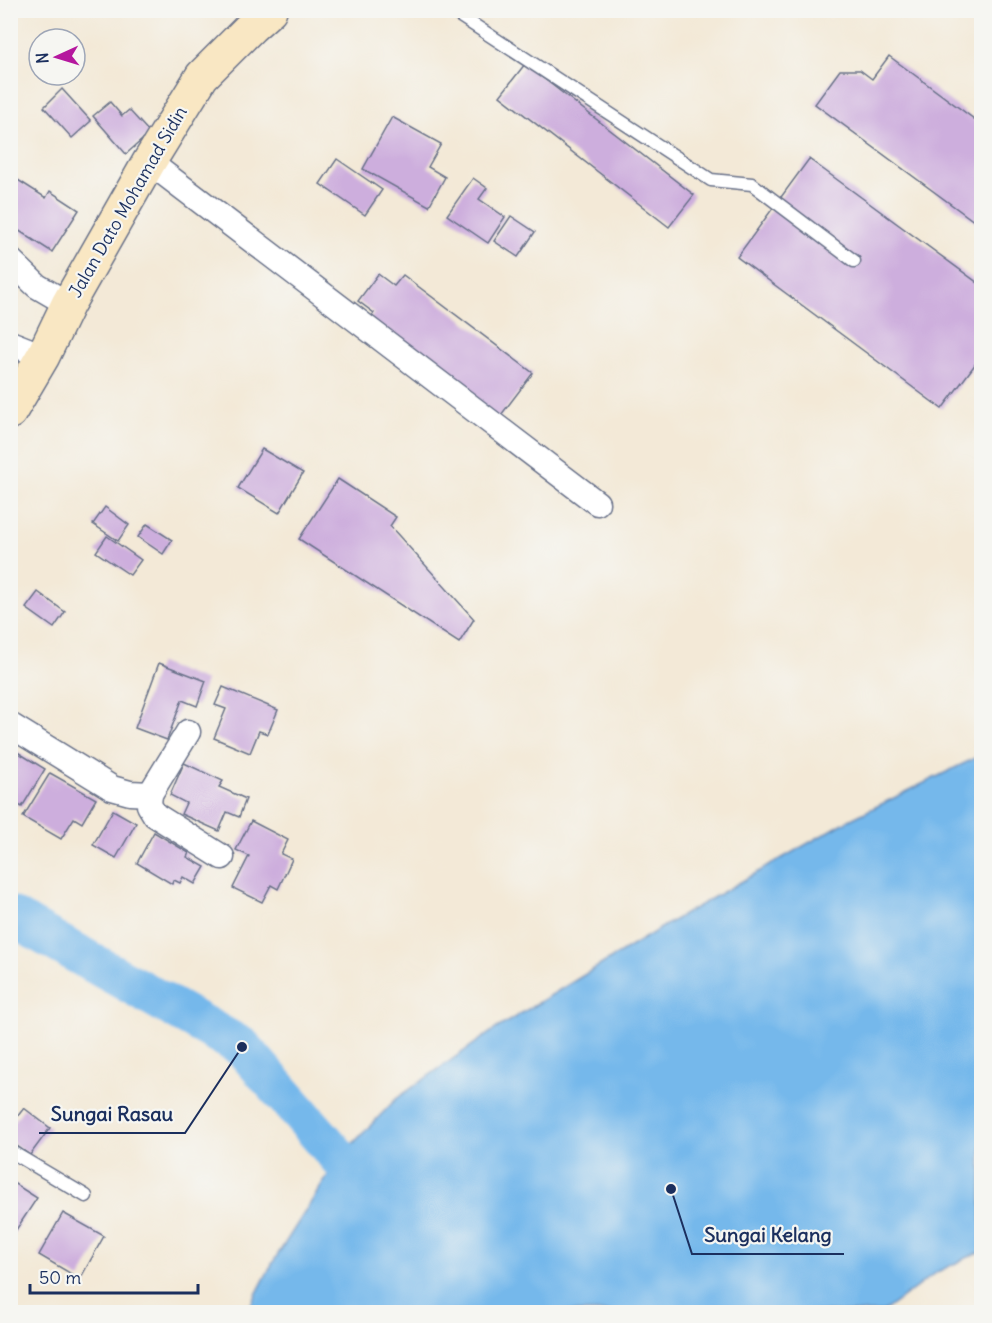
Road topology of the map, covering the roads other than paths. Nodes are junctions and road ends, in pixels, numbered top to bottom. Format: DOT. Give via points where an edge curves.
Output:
graph roads {
  1 [pos="270,10"];
  2 [pos="451,10"];
  3 [pos="149,162"];
  4 [pos="10,260"];
  5 [pos="854,261"];
  6 [pos="68,304"];
  7 [pos="10,343"];
  8 [pos="43,356"];
  9 [pos="10,412"];
  10 [pos="597,503"];
  11 [pos="10,725"];
  12 [pos="188,732"];
  13 [pos="150,795"];
  14 [pos="222,857"];
  15 [pos="10,1151"];
  16 [pos="86,1196"];
  1 -- 3 [label="main road, Jalan Dato Mohamad Sidin" via="202,76"];
  2 -- 5 [label="lane" via="711,180 752,184"];
  3 -- 6 [label="main road, Jalan Dato Mohamad Sidin"];
  3 -- 10 [label="street"];
  4 -- 6 [label="street" via="37,286"];
  6 -- 8 [label="main road, Jalan Dato Mohamad Sidin"];
  7 -- 8 [label="street"];
  8 -- 9 [label="main road, Jalan Dato Mohamad Sidin"];
  11 -- 13 [label="street" via="112,788"];
  12 -- 13 [label="street"];
  13 -- 14 [label="street" via="149,806 155,815"];
  15 -- 16 [label="lane"];
}
